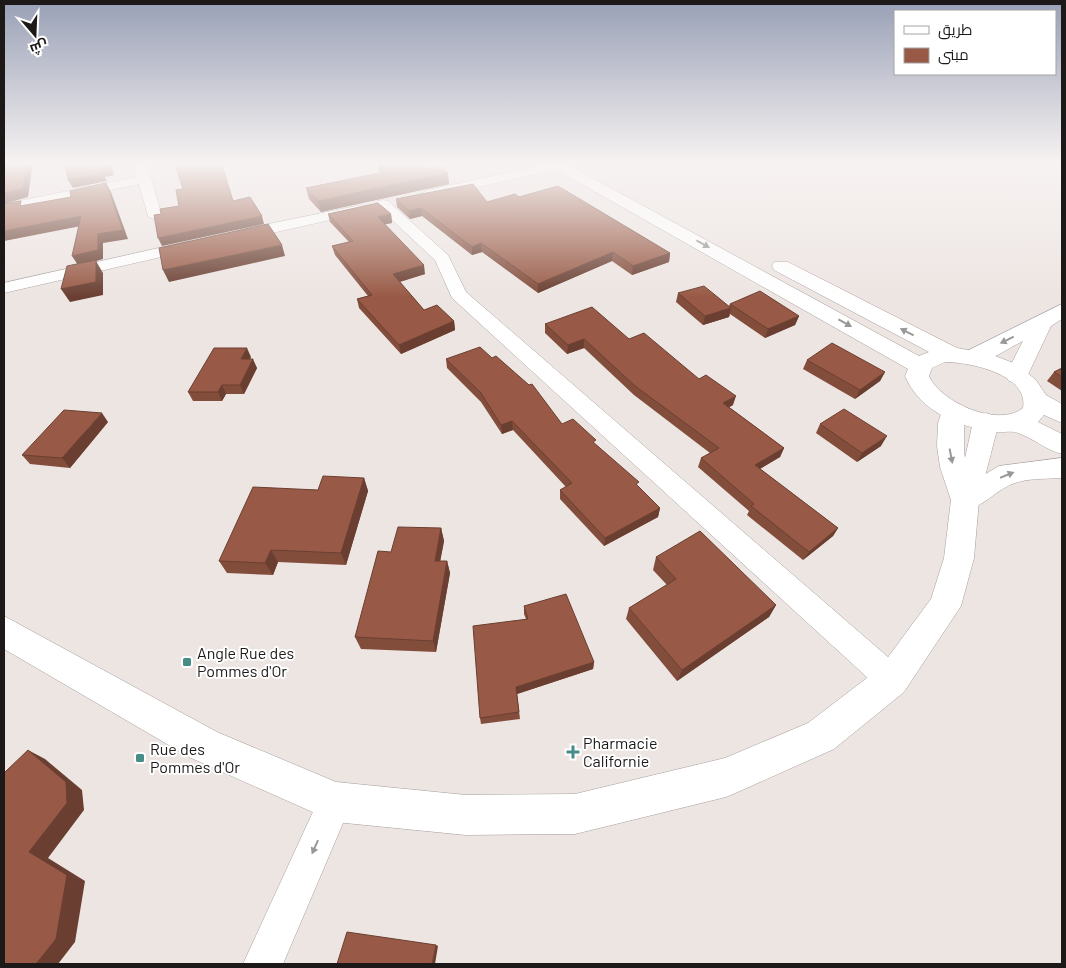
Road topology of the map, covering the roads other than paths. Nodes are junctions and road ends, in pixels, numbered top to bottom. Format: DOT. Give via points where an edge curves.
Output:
graph roads {
  1 [pos="153,207"];
  2 [pos="367,207"];
  3 [pos="404,207"];
  4 [pos="634,207"];
  5 [pos="667,207"];
  6 [pos="155,216"];
  7 [pos="724,237"];
  8 [pos="230,238"];
  9 [pos="201,244"];
  10 [pos="768,260"];
  11 [pos="4,288"];
  12 [pos="1062,310"];
  13 [pos="1042,323"];
  14 [pos="962,355"];
  15 [pos="920,366"];
  16 [pos="1017,376"];
  17 [pos="1036,400"];
  18 [pos="952,411"];
  19 [pos="1062,415"];
  20 [pos="986,422"];
  21 [pos="1018,422"];
  22 [pos="1062,445"];
  23 [pos="1062,468"];
  24 [pos="965,500"];
  25 [pos="4,631"];
  26 [pos="892,680"];
  27 [pos="335,802"];
  28 [pos="263,964"];
  1 -- 6 [label="street"];
  2 -- 8 [label="street"];
  3 -- 26 [label="street" via="442,258 458,294"];
  4 -- 15 [label="main road, one-way"];
  5 -- 7 [label="main road"];
  9 -- 11 [label="street"];
  14 -- 10 [label="main road, one-way"];
  12 -- 13 [label="main road"];
  13 -- 14 [label="main road, one-way"];
  13 -- 16 [label="main road"];
  14 -- 15 [label="main road" via="934,356"];
  14 -- 16 [label="main road" via="996,364"];
  15 -- 18 [label="main road" via="917,376 922,387"];
  16 -- 17 [label="main road" via="1030,388"];
  17 -- 19 [label="main road"];
  17 -- 21 [label="main road" via="1032,415"];
  18 -- 20 [label="main road"];
  18 -- 24 [label="main road, one-way" via="948,433 950,458"];
  20 -- 21 [label="main road"];
  20 -- 24 [label="main road"];
  21 -- 22 [label="main road"];
  24 -- 23 [label="main road, one-way" via="1009,473"];
  24 -- 26 [label="main road" via="959,558 945,606"];
  25 -- 27 [label="main road" via="204,745"];
  26 -- 27 [label="main road" via="821,736 726,776 575,814 466,815"];
  27 -- 28 [label="street, one-way"];
}
